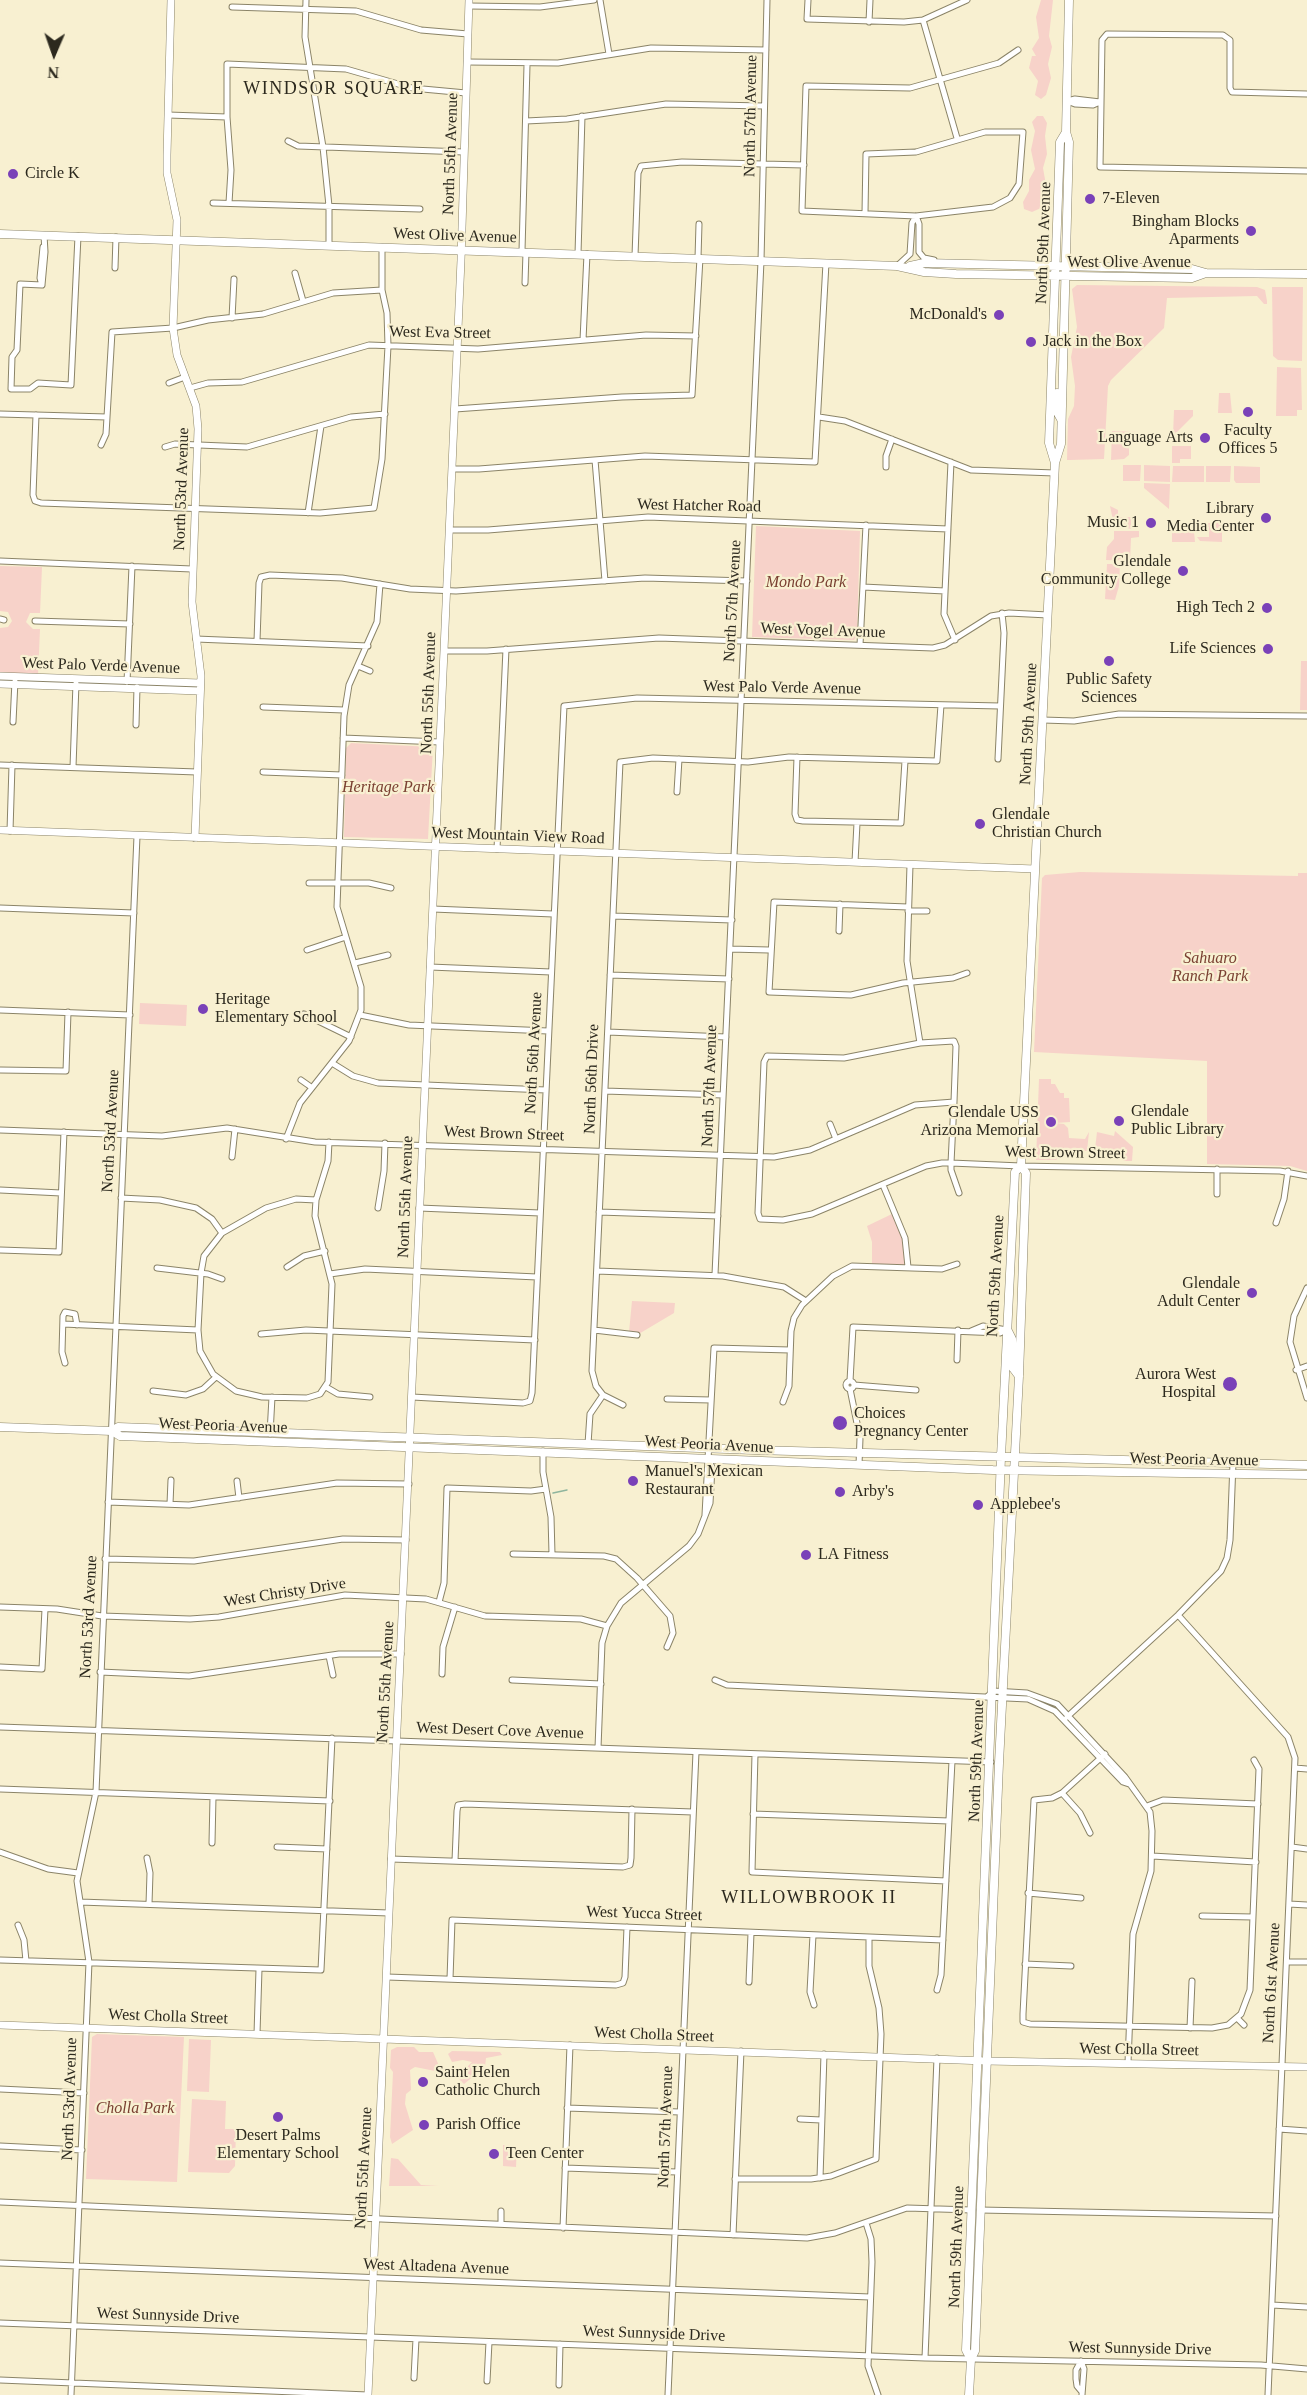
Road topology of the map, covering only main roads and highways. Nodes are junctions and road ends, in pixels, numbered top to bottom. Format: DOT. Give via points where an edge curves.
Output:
graph roads {
  1 [pos="1069,0"];
  2 [pos="1066,132"];
  3 [pos="0,234"];
  4 [pos="908,267"];
  5 [pos="1056,268"];
  6 [pos="1066,268"];
  7 [pos="1206,273"];
  8 [pos="1307,274"];
  9 [pos="1056,277"];
  10 [pos="1065,277"];
  11 [pos="1052,379"];
  12 [pos="1061,420"];
  13 [pos="1055,464"];
  14 [pos="1021,1166"];
  15 [pos="1007,1330"];
  16 [pos="1019,1376"];
  17 [pos="0,1427"];
  18 [pos="410,1442"];
  19 [pos="1001,1457"];
  20 [pos="1016,1457"];
  21 [pos="1121,1461"];
  22 [pos="1307,1465"];
  23 [pos="1001,1470"];
  24 [pos="1015,1471"];
  25 [pos="1121,1472"];
  26 [pos="1307,1475"];
  27 [pos="995,1762"];
  28 [pos="969,2395"];
  1 -- 2 [label="main road, North 59th Avenue"];
  2 -- 5 [label="main road, North 59th Avenue" via="1060,141"];
  2 -- 6 [label="main road, North 59th Avenue"];
  3 -- 4 [label="main road, West Olive Avenue"];
  4 -- 5 [label="main road, West Olive Avenue" via="924,263"];
  4 -- 9 [label="main road, West Olive Avenue" via="924,272"];
  5 -- 6 [label="main road, West Olive Avenue"];
  5 -- 9 [label="main road, North 59th Avenue"];
  6 -- 7 [label="main road, West Olive Avenue" via="1192,269"];
  6 -- 10 [label="main road, North 59th Avenue"];
  7 -- 8 [label="main road, West Olive Avenue"];
  7 -- 10 [label="main road, West Olive Avenue" via="1192,278"];
  9 -- 10 [label="main road, West Olive Avenue"];
  9 -- 11 [label="main road, North 59th Avenue"];
  10 -- 12 [label="main road, North 59th Avenue"];
  11 -- 12 [label="main road" via="1057,381 1056,410"];
  11 -- 13 [label="main road, North 59th Avenue" via="1049,443"];
  12 -- 13 [label="main road, North 59th Avenue" via="1061,444"];
  13 -- 14 [label="main road, North 59th Avenue"];
  14 -- 15 [label="main road, North 59th Avenue" via="1015,1172"];
  14 -- 16 [label="main road, North 59th Avenue" via="1026,1173"];
  15 -- 16 [label="main road" via="1012,1339 1013,1368"];
  15 -- 19 [label="main road, North 59th Avenue"];
  16 -- 20 [label="main road, North 59th Avenue"];
  17 -- 18 [label="main road, West Peoria Avenue" via="112,1431 118,1427"];
  18 -- 19 [label="main road, West Peoria Avenue"];
  18 -- 23 [label="main road, West Peoria Avenue"];
  19 -- 20 [label="main road, West Peoria Avenue"];
  19 -- 23 [label="main road, North 59th Avenue"];
  20 -- 21 [label="main road, West Peoria Avenue"];
  20 -- 24 [label="main road, North 59th Avenue"];
  21 -- 22 [label="main road, West Peoria Avenue"];
  21 -- 25 [label="main road"];
  23 -- 24 [label="main road, West Peoria Avenue"];
  23 -- 27 [label="main road, North 59th Avenue" via="991,1695"];
  24 -- 25 [label="main road, West Peoria Avenue"];
  24 -- 27 [label="main road, North 59th Avenue" via="1003,1694"];
  25 -- 26 [label="main road, West Peoria Avenue"];
  27 -- 28 [label="main road, North 59th Avenue" via="976,2210 966,2350 970,2359"];
}
